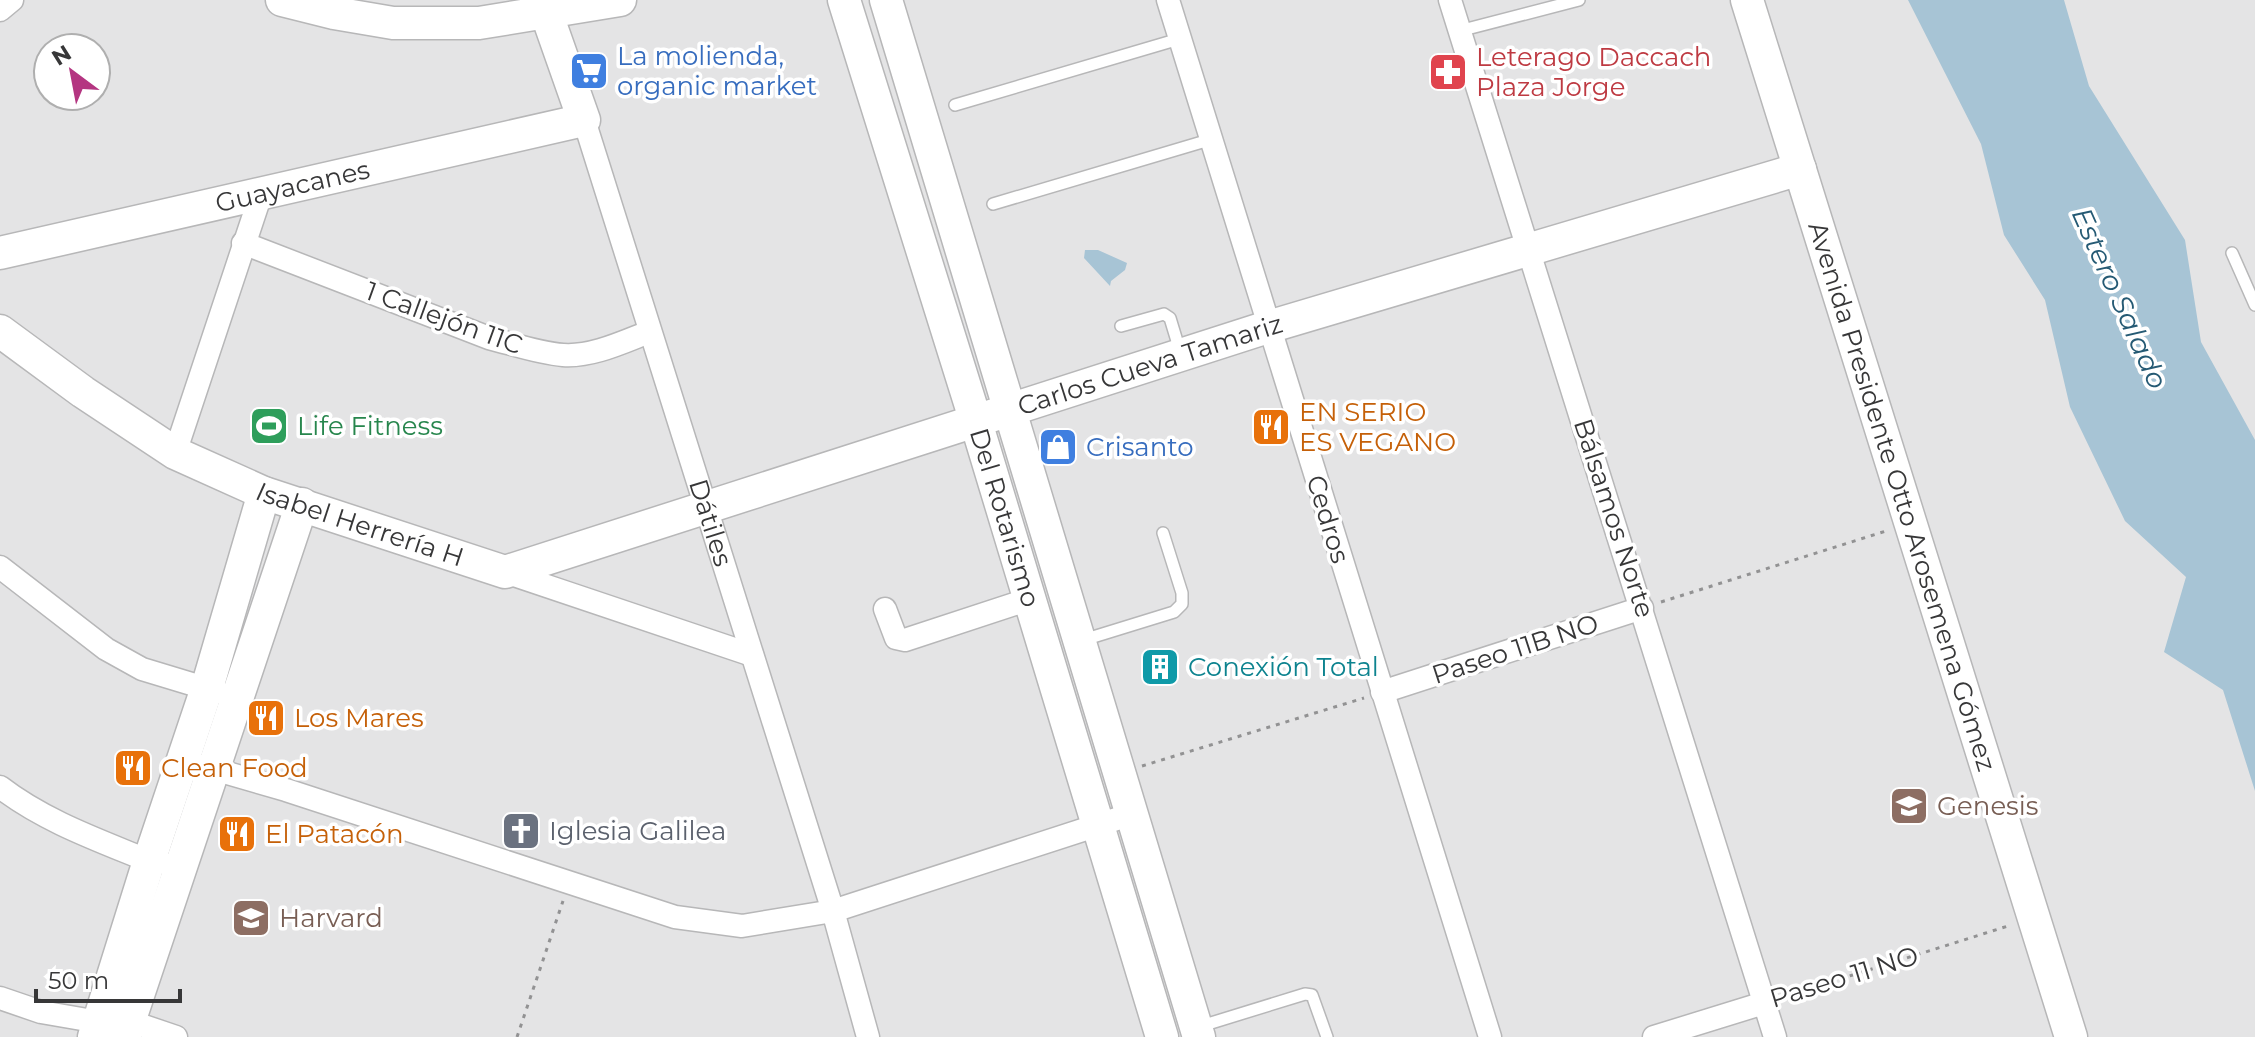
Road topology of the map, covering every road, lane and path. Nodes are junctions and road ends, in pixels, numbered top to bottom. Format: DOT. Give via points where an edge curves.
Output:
graph roads {
  1 [pos="12,0"];
  2 [pos="282,0"];
  3 [pos="620,0"];
  4 [pos="844,0"];
  5 [pos="886,0"];
  6 [pos="1168,0"];
  7 [pos="1450,0"];
  8 [pos="1579,0"];
  9 [pos="1747,0"];
  10 [pos="553,6"];
  11 [pos="0,10"];
  12 [pos="1459,31"];
  13 [pos="1179,39"];
  14 [pos="955,105"];
  15 [pos="584,120"];
  16 [pos="1209,140"];
  17 [pos="1800,169"];
  18 [pos="261,194"];
  19 [pos="993,204"];
  20 [pos="243,243"];
  21 [pos="1529,249"];
  22 [pos="0,253"];
  23 [pos="2232,253"];
  24 [pos="2255,305"];
  25 [pos="1121,326"];
  26 [pos="1268,327"];
  27 [pos="0,331"];
  28 [pos="649,332"];
  29 [pos="1182,355"];
  30 [pos="1010,411"];
  31 [pos="976,422"];
  32 [pos="175,453"];
  33 [pos="264,493"];
  34 [pos="302,504"];
  35 [pos="706,508"];
  36 [pos="1910,523"];
  37 [pos="1163,533"];
  38 [pos="0,567"];
  39 [pos="505,572"];
  40 [pos="1030,599"];
  41 [pos="1642,608"];
  42 [pos="885,609"];
  43 [pos="1080,641"];
  44 [pos="752,655"];
  45 [pos="222,692"];
  46 [pos="1382,692"];
  47 [pos="198,764"];
  48 [pos="1120,773"];
  49 [pos="0,787"];
  50 [pos="1132,814"];
  51 [pos="1098,825"];
  52 [pos="149,861"];
  53 [pos="182,863"];
  54 [pos="570,883"];
  55 [pos="833,911"];
  56 [pos="2034,918"];
  57 [pos="0,998"];
  58 [pos="1764,1003"];
  59 [pos="112,1029"];
  60 [pos="1198,1032"];
  61 [pos="176,1037"];
  62 [pos="517,1037"];
  63 [pos="868,1037"];
  64 [pos="1162,1037"];
  65 [pos="1327,1037"];
  66 [pos="1490,1037"];
  67 [pos="1654,1037"];
  68 [pos="1775,1037"];
  69 [pos="2071,1037"];
  1 -- 11 [label="street"];
  2 -- 10 [label="street" via="393,23 479,23"];
  3 -- 10 [label="street"];
  4 -- 31 [label="street, Del Rotarismo"];
  5 -- 30 [label="street, Del Rotarismo"];
  6 -- 13 [label="street, Cedros"];
  7 -- 12 [label="street, Bálsamos Norte"];
  8 -- 12 [label="lane"];
  9 -- 17 [label="street, Avenida Presidente Otto Arosemena Gómez"];
  10 -- 15 [label="street, Dátiles"];
  12 -- 21 [label="street, Bálsamos Norte"];
  13 -- 14 [label="lane"];
  13 -- 16 [label="street, Cedros"];
  15 -- 18 [label="street, Guayacanes"];
  15 -- 28 [label="street, Dátiles"];
  16 -- 19 [label="lane"];
  16 -- 26 [label="street, Cedros"];
  17 -- 21 [label="street, Carlos Cueva Tamariz"];
  17 -- 36 [label="street, Avenida Presidente Otto Arosemena Gómez"];
  18 -- 20 [label="street"];
  18 -- 22 [label="street, Guayacanes"];
  20 -- 28 [label="street, 1 Callejón 11C" via="528,349 566,355"];
  20 -- 32 [label="street"];
  21 -- 26 [label="street, Carlos Cueva Tamariz"];
  21 -- 41 [label="street, Bálsamos Norte"];
  23 -- 24 [label="lane"];
  25 -- 29 [label="lane" via="1164,314"];
  26 -- 29 [label="street, Carlos Cueva Tamariz"];
  26 -- 46 [label="street, Cedros"];
  27 -- 32 [label="street, Isabel Herrería H"];
  28 -- 35 [label="street, Dátiles"];
  29 -- 30 [label="street, Carlos Cueva Tamariz"];
  30 -- 31 [label="street, Carlos Cueva Tamariz"];
  30 -- 43 [label="street, Del Rotarismo"];
  31 -- 35 [label="street, Carlos Cueva Tamariz"];
  31 -- 40 [label="street, Del Rotarismo"];
  32 -- 33 [label="street, Isabel Herrería H"];
  33 -- 34 [label="street, Isabel Herrería H"];
  33 -- 45 [label="street"];
  34 -- 39 [label="street, Isabel Herrería H"];
  34 -- 45 [label="street"];
  35 -- 39 [label="street, Carlos Cueva Tamariz"];
  35 -- 44 [label="street, Dátiles"];
  36 -- 41 [label="path"];
  36 -- 56 [label="street, Avenida Presidente Otto Arosemena Gómez"];
  37 -- 43 [label="lane" via="1182,604 1174,612"];
  38 -- 45 [label="street" via="106,649 142,669"];
  39 -- 44 [label="street, Isabel Herrería H"];
  40 -- 42 [label="street" via="905,640 896,638"];
  40 -- 51 [label="street, Del Rotarismo"];
  41 -- 46 [label="street, Paseo 11B NO"];
  41 -- 58 [label="street, Bálsamos Norte"];
  43 -- 48 [label="street, Del Rotarismo"];
  44 -- 55 [label="street, Dátiles"];
  45 -- 47 [label="street"];
  46 -- 48 [label="path"];
  46 -- 66 [label="street, Cedros"];
  47 -- 52 [label="street"];
  47 -- 53 [label="street"];
  47 -- 54 [label="street"];
  48 -- 50 [label="street, Del Rotarismo"];
  49 -- 52 [label="street" via="37,812"];
  50 -- 51 [label="street"];
  50 -- 60 [label="street, Del Rotarismo"];
  51 -- 55 [label="street"];
  51 -- 64 [label="street, Del Rotarismo"];
  52 -- 53 [label="street"];
  52 -- 59 [label="street"];
  53 -- 59 [label="street"];
  54 -- 55 [label="street" via="675,917 742,926"];
  54 -- 62 [label="path"];
  55 -- 63 [label="street, Dátiles"];
  56 -- 58 [label="path, Paseo 11 NO"];
  56 -- 69 [label="street, Avenida Presidente Otto Arosemena Gómez"];
  57 -- 59 [label="street"];
  58 -- 67 [label="street, Paseo 11 NO"];
  58 -- 68 [label="street, Bálsamos Norte"];
  59 -- 61 [label="street"];
  60 -- 65 [label="lane" via="1305,994 1316,1001"];
}
